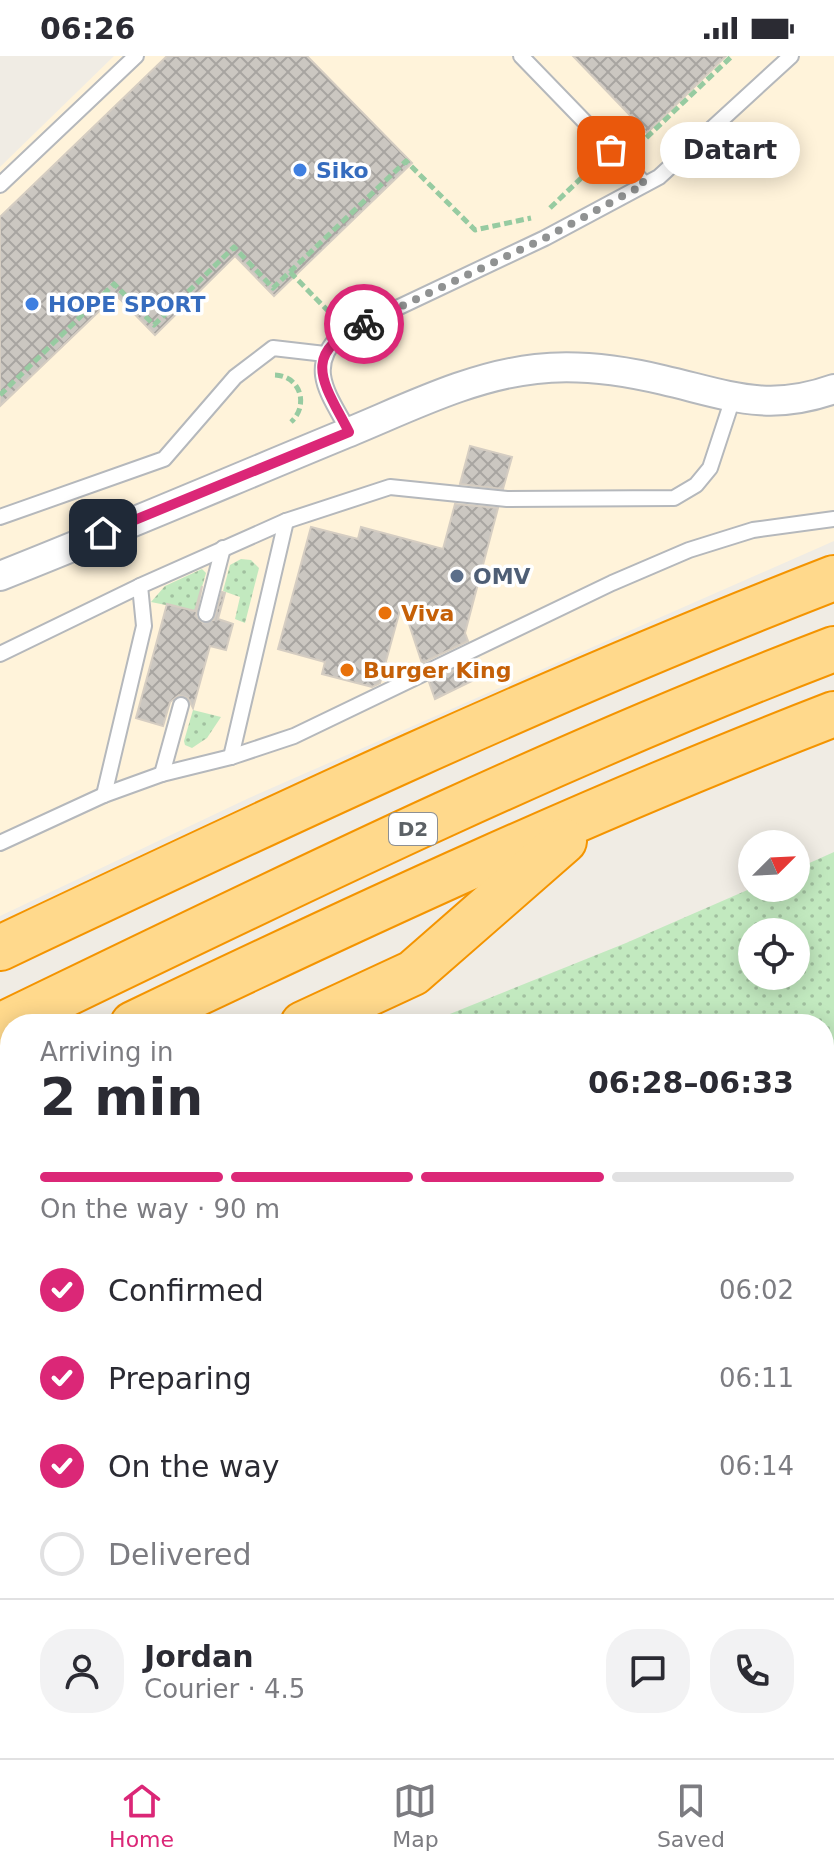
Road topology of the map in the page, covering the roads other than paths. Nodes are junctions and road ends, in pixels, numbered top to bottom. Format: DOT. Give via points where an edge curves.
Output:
graph roads {
  1 [pos="136,56"];
  2 [pos="521,56"];
  3 [pos="791,56"];
  4 [pos="645,184"];
  5 [pos="0,185"];
  6 [pos="325,354"];
  7 [pos="834,389"];
  8 [pos="733,398"];
  9 [pos="349,432"];
  10 [pos="0,517"];
  11 [pos="834,519"];
  12 [pos="286,521"];
  13 [pos="223,548"];
  14 [pos="0,576"];
  15 [pos="834,578"];
  16 [pos="140,586"];
  17 [pos="206,614"];
  18 [pos="834,649"];
  19 [pos="0,654"];
  20 [pos="181,705"];
  21 [pos="834,714"];
  22 [pos="231,757"];
  23 [pos="162,774"];
  24 [pos="104,795"];
  25 [pos="596,813"];
  26 [pos="0,843"];
  27 [pos="0,948"];
  28 [pos="25,1014"];
  29 [pos="154,1014"];
  30 [pos="325,1014"];
  1 -- 5 [label="lane"];
  2 -- 4 [label="lane"];
  3 -- 4 [label="lane"];
  4 -- 6 [label="lane" via="545,238 347,331"];
  6 -- 9 [label="lane" via="323,381"];
  6 -- 10 [label="lane" via="273,348 235,377 164,459"];
  7 -- 8 [label="street" via="771,402"];
  8 -- 9 [label="street" via="618,371 536,369 463,386"];
  8 -- 12 [label="lane" via="710,468 696,485 674,498 507,499 390,487"];
  9 -- 14 [label="street"];
  11 -- 22 [label="lane" via="753,530 689,550 294,736"];
  12 -- 13 [label="lane"];
  12 -- 22 [label="lane"];
  13 -- 16 [label="lane"];
  13 -- 17 [label="lane"];
  15 -- 27 [label="highway" via="326,794"];
  16 -- 19 [label="lane"];
  16 -- 24 [label="lane" via="144,626"];
  18 -- 28 [label="highway, D2" via="737,686 351,856"];
  20 -- 23 [label="lane"];
  21 -- 25 [label="highway"];
  22 -- 23 [label="lane"];
  23 -- 24 [label="lane"];
  24 -- 26 [label="lane"];
  25 -- 29 [label="highway" via="375,908"];
  25 -- 30 [label="highway" via="413,973"];
}
